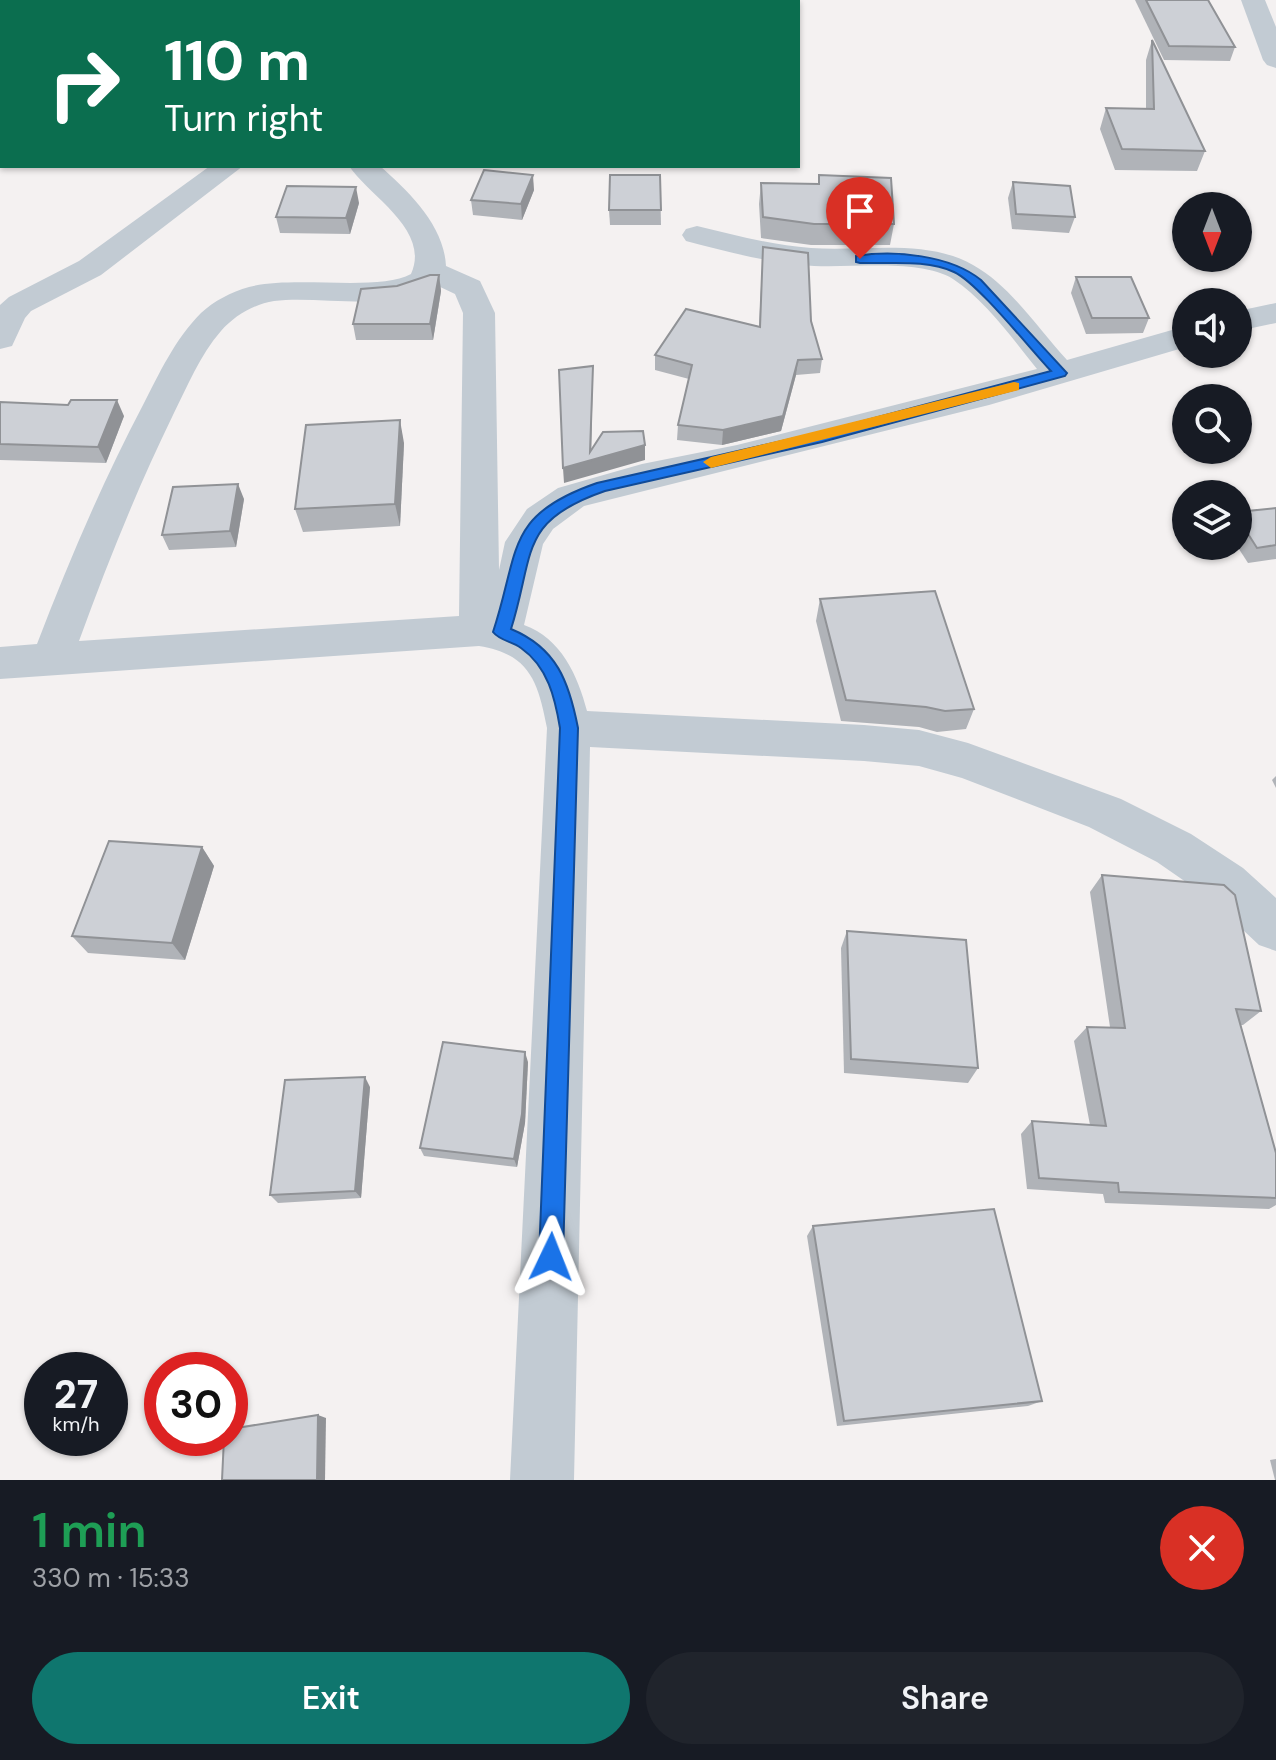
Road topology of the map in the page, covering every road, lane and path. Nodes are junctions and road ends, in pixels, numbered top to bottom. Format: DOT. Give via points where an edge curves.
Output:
graph roads {
  1 [pos="1253,0"];
  2 [pos="1276,60"];
  3 [pos="226,168"];
  4 [pos="365,168"];
  5 [pos="697,235"];
  6 [pos="429,270"];
  7 [pos="1276,313"];
  8 [pos="1252,318"];
  9 [pos="0,339"];
  10 [pos="1172,340"];
  11 [pos="1060,373"];
  12 [pos="490,631"];
  13 [pos="51,661"];
  14 [pos="0,663"];
  15 [pos="569,728"];
  16 [pos="1276,929"];
  17 [pos="542,1480"];
  1 -- 2 [label="street"];
  3 -- 9 [label="street" via="90,268 20,304"];
  4 -- 6 [label="street" via="398,199 427,240"];
  5 -- 11 [label="street" via="812,257 931,261 960,270"];
  6 -- 12 [label="street" via="469,288 479,313"];
  6 -- 13 [label="street" via="418,284 400,289 268,292 227,309 211,322 137,452"];
  7 -- 8 [label="street"];
  10 -- 11 [label="street"];
  11 -- 12 [label="street" via="571,497 540,519 524,542 514,592"];
  12 -- 13 [label="street"];
  12 -- 15 [label="street" via="527,642 548,664 563,696"];
  13 -- 14 [label="street"];
  15 -- 16 [label="street" via="864,743 919,748 968,761 1105,813 1174,848 1226,883"];
  15 -- 17 [label="street"];
}
